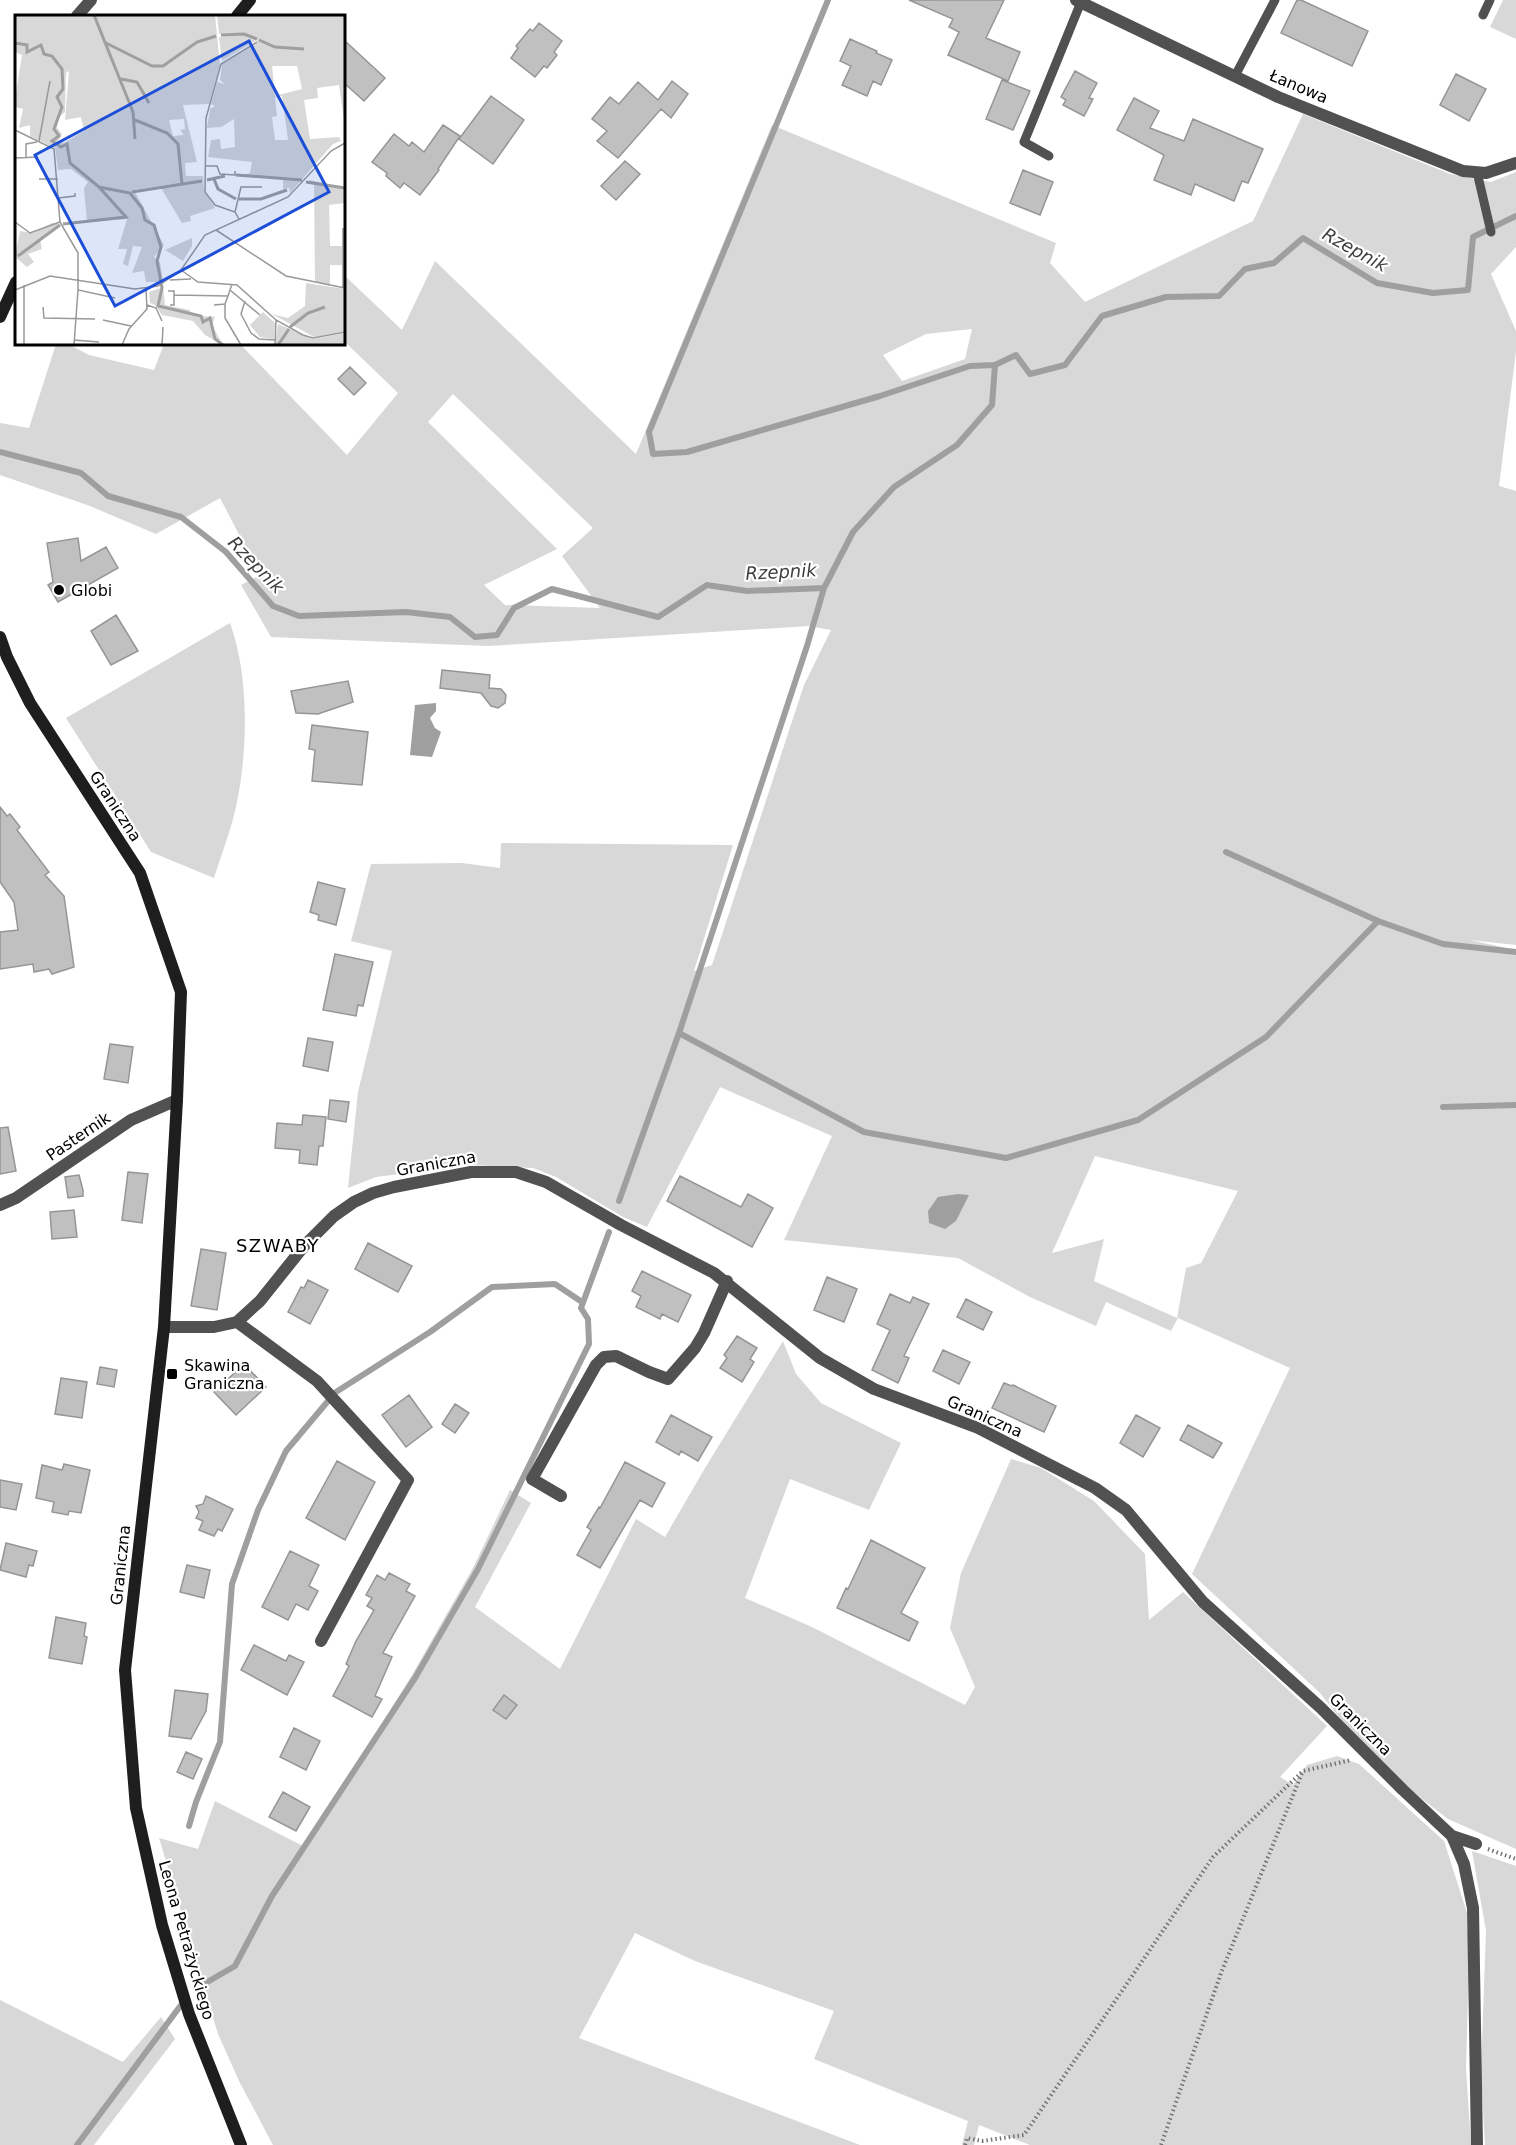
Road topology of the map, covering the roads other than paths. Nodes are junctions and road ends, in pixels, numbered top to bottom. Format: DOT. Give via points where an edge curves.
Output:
graph roads {
  1 [pos="91,0"];
  2 [pos="250,0"];
  3 [pos="1275,0"];
  4 [pos="1490,0"];
  5 [pos="1079,1"];
  6 [pos="77,15"];
  7 [pos="238,15"];
  8 [pos="1483,15"];
  9 [pos="1235,76"];
  10 [pos="1049,156"];
  11 [pos="1516,163"];
  12 [pos="1477,172"];
  13 [pos="1490,227"];
  14 [pos="15,284"];
  15 [pos="1,310"];
  16 [pos="0,637"];
  17 [pos="4,659"];
  18 [pos="177,1100"];
  19 [pos="0,1205"];
  20 [pos="727,1281"];
  21 [pos="237,1322"];
  22 [pos="164,1327"];
  23 [pos="561,1496"];
  24 [pos="321,1641"];
  25 [pos="136,1808"];
  26 [pos="1452,1836"];
  27 [pos="1476,1844"];
  28 [pos="242,2145"];
  29 [pos="1478,2145"];
  1 -- 6 [label="street"];
  2 -- 7 [label="street"];
  3 -- 9 [label="lane"];
  4 -- 8 [label="lane"];
  5 -- 9 [label="street, Łanowa"];
  5 -- 10 [label="lane" via="1024,142"];
  9 -- 12 [label="street, Łanowa" via="1463,171"];
  11 -- 12 [label="street, Łanowa"];
  12 -- 13 [label="lane"];
  14 -- 15 [label="street"];
  16 -- 17 [label="street, Graniczna"];
  17 -- 18 [label="street, Graniczna" via="140,873 181,992"];
  18 -- 19 [label="street, Pasternik" via="131,1120"];
  18 -- 22 [label="street, Graniczna"];
  20 -- 21 [label="street, Graniczna" via="546,1182 516,1172 471,1172 394,1187 354,1203 334,1216 304,1246 260,1301"];
  20 -- 23 [label="street" via="704,1333 668,1379 616,1356 604,1357 596,1365 532,1479"];
  20 -- 26 [label="street, Graniczna" via="813,1352 874,1389 978,1428 1095,1488 1126,1509 1203,1602 1321,1708"];
  21 -- 22 [label="street" via="214,1327"];
  21 -- 24 [label="street" via="317,1381 408,1480"];
  22 -- 25 [label="street, Graniczna" via="125,1670"];
  25 -- 28 [label="street, Leona Petrażyckiego" via="162,1925 182,1992"];
  26 -- 27 [label="street"];
  26 -- 29 [label="street, Graniczna" via="1464,1864 1473,1908"];
}
